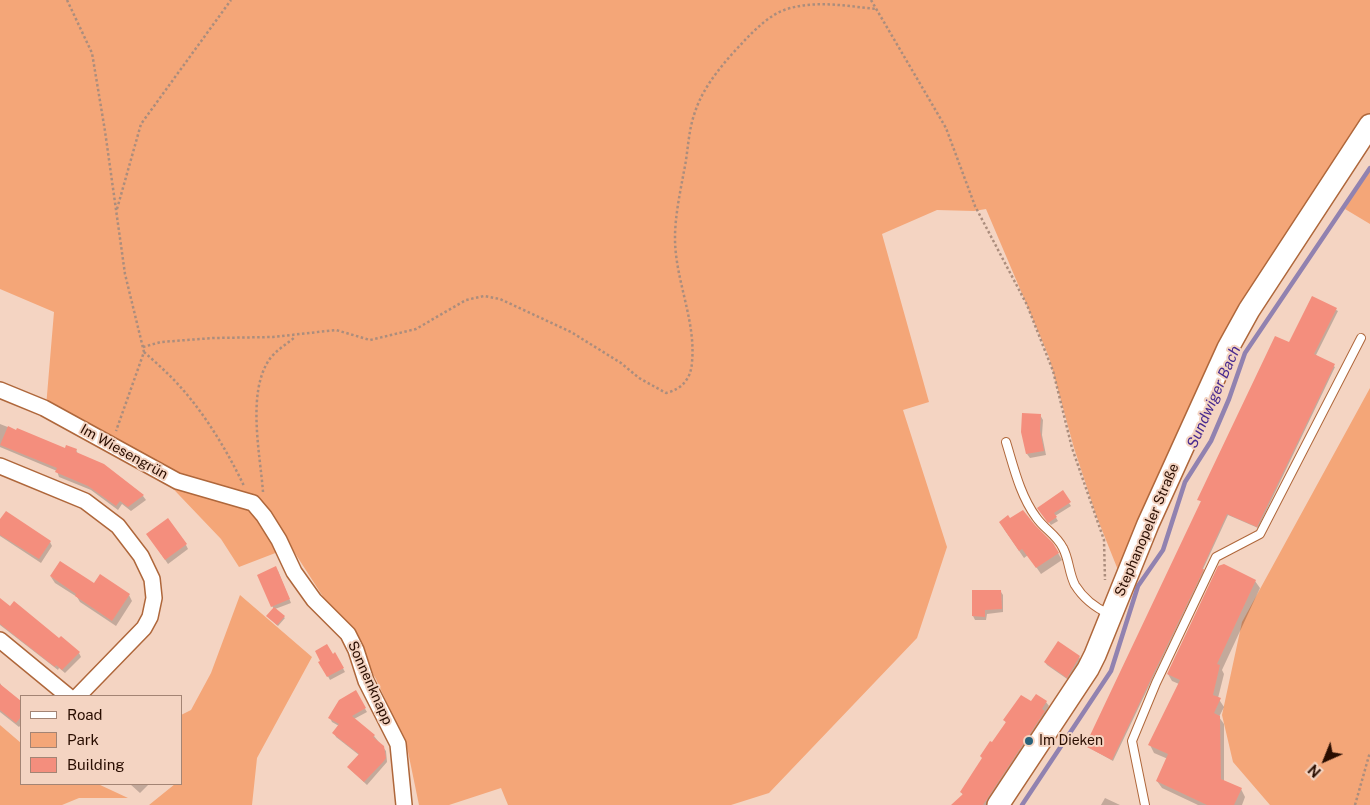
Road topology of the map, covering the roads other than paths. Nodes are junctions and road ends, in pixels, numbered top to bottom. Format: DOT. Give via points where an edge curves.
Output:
graph roads {
  1 [pos="1370,125"];
  2 [pos="1361,338"];
  3 [pos="0,390"];
  4 [pos="1006,442"];
  5 [pos="0,466"];
  6 [pos="252,503"];
  7 [pos="1114,609"];
  8 [pos="0,640"];
  9 [pos="67,695"];
  10 [pos="79,695"];
  11 [pos="404,805"];
  12 [pos="998,805"];
  13 [pos="1145,805"];
  1 -- 7 [label="street, Stephanopeler Straße" via="1249,310 1228,348 1148,524"];
  2 -- 13 [label="lane" via="1260,534 1216,558 1156,683 1132,741"];
  3 -- 6 [label="street, Im Wiesengrün" via="44,408 177,481"];
  4 -- 7 [label="lane" via="1017,481 1027,502 1064,549 1075,585 1096,608"];
  5 -- 10 [label="street" via="85,501 118,526 142,556 152,579 154,598 144,628"];
  6 -- 11 [label="street, Sonnenknapp" via="264,516 294,572 314,600 348,634 366,681 398,744"];
  7 -- 12 [label="street, Stephanopeler Straße" via="1088,669"];
  8 -- 9 [label="street"];
}
